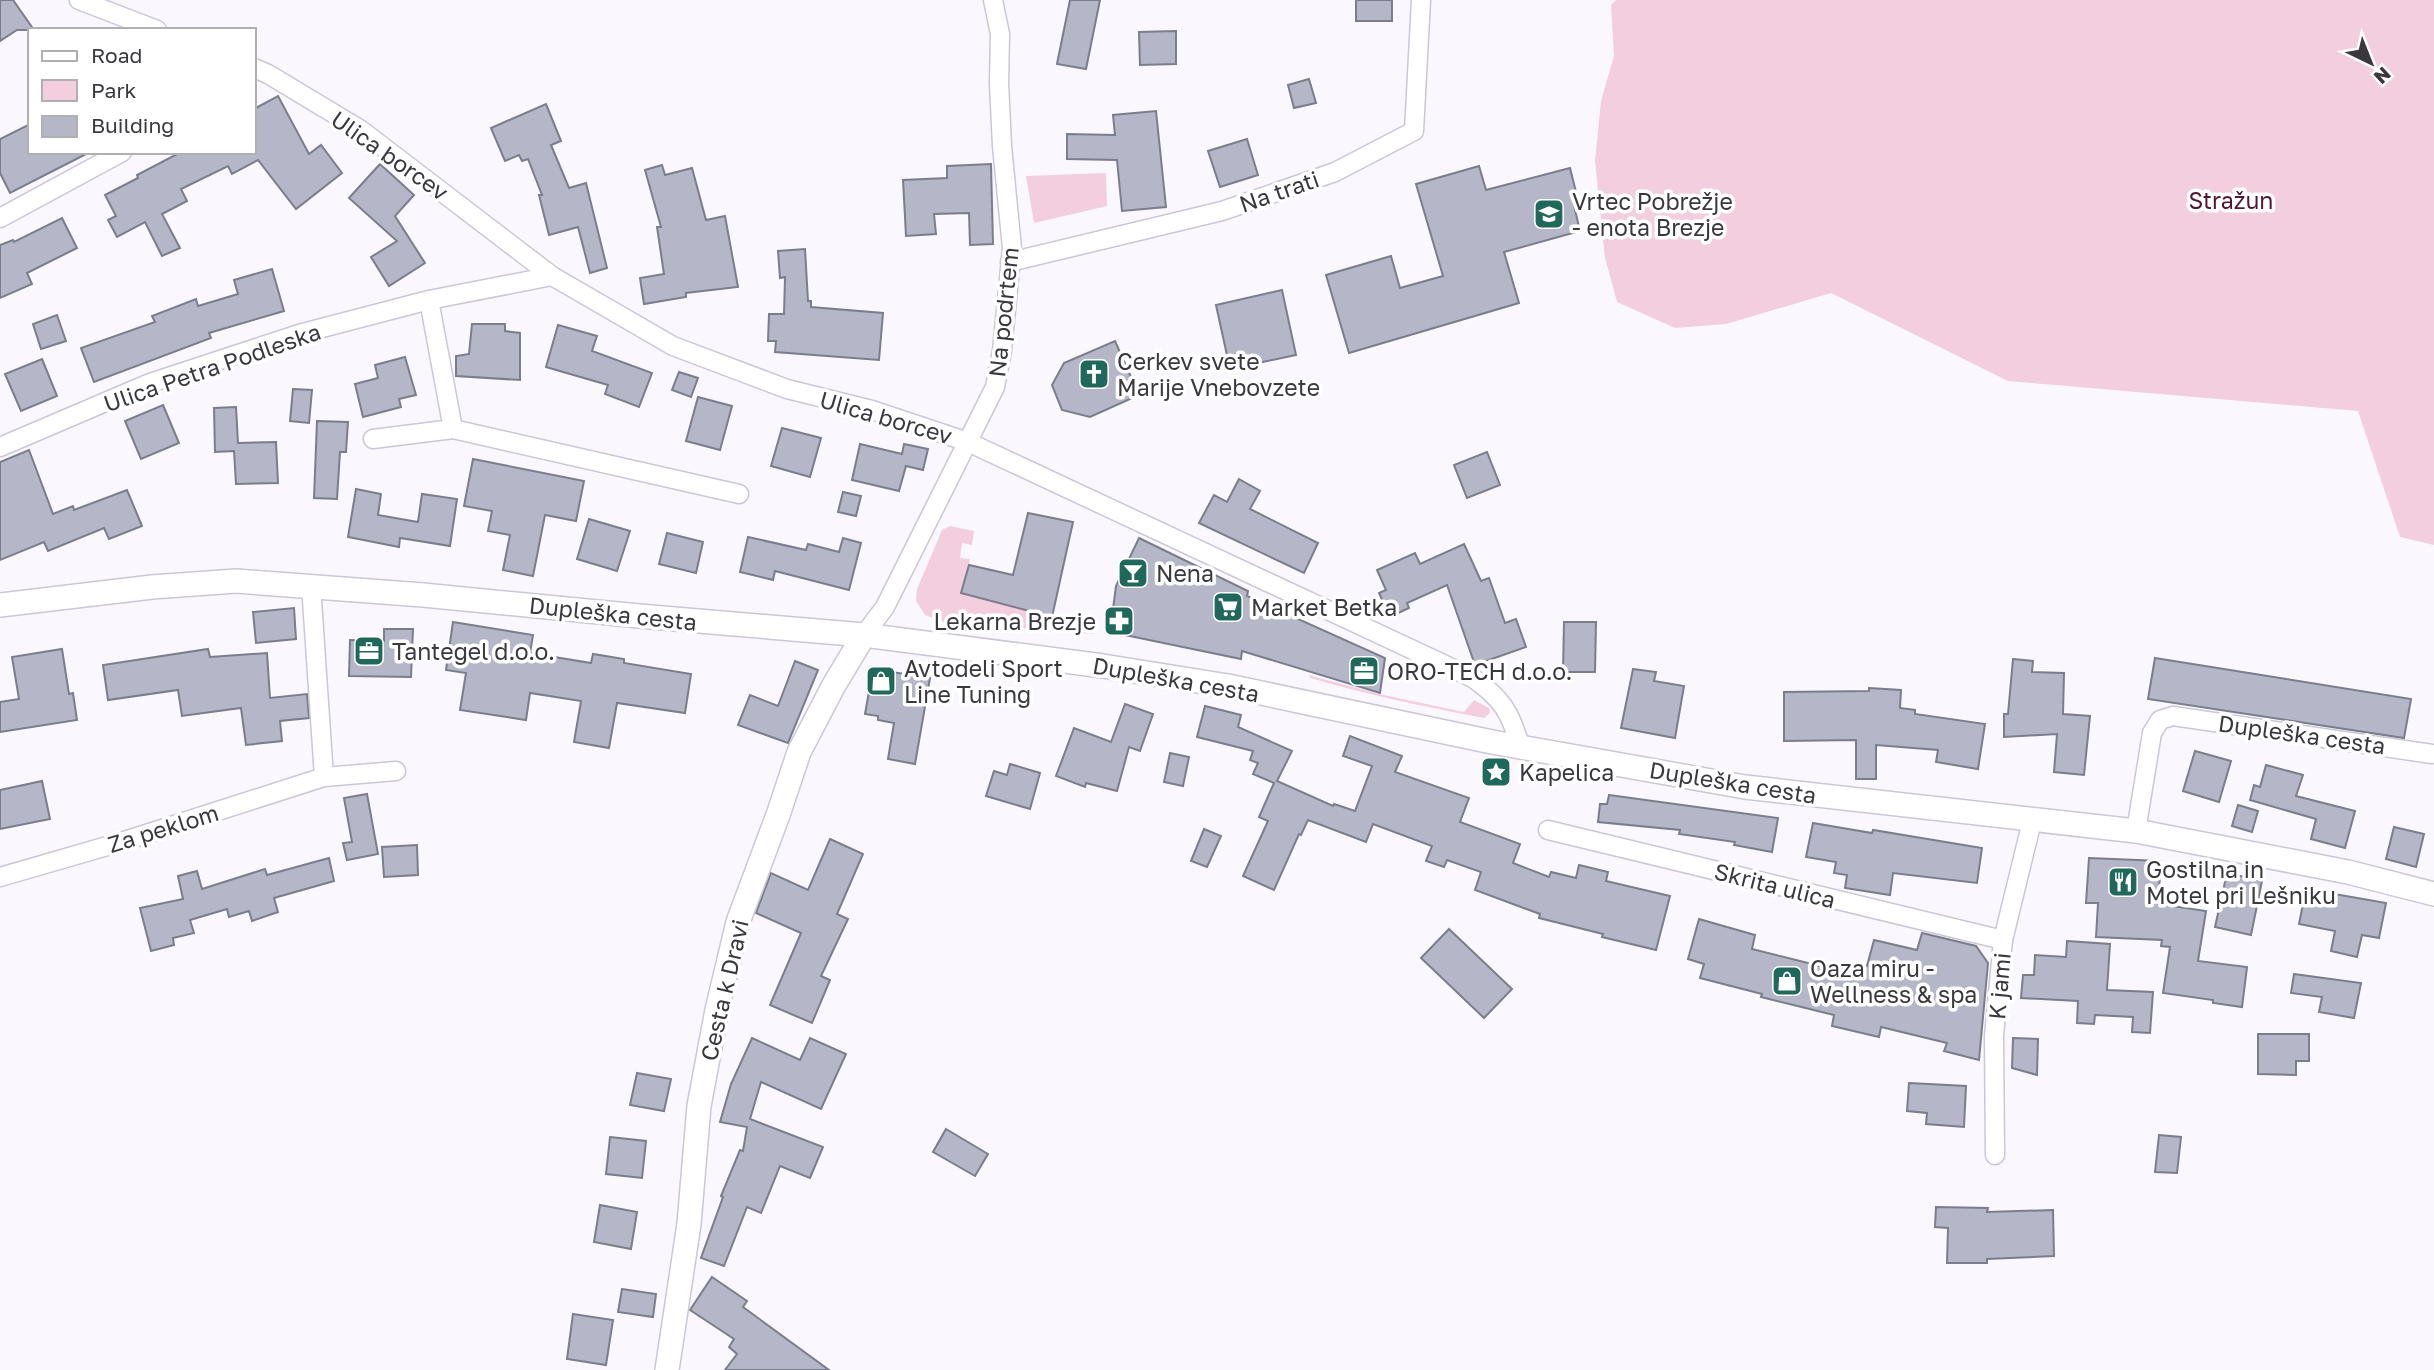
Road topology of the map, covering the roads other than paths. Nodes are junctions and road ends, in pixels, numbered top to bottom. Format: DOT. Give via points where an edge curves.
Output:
graph roads {
  1 [pos="79,0"];
  2 [pos="993,0"];
  3 [pos="1007,0"];
  4 [pos="1421,0"];
  5 [pos="153,28"];
  6 [pos="1000,34"];
  7 [pos="259,75"];
  8 [pos="118,154"];
  9 [pos="0,218"];
  10 [pos="1010,262"];
  11 [pos="552,276"];
  12 [pos="429,300"];
  13 [pos="453,429"];
  14 [pos="373,439"];
  15 [pos="968,442"];
  16 [pos="0,447"];
  17 [pos="739,494"];
  18 [pos="311,585"];
  19 [pos="0,605"];
  20 [pos="864,635"];
  21 [pos="1520,746"];
  22 [pos="2432,754"];
  23 [pos="396,771"];
  24 [pos="324,777"];
  25 [pos="2032,821"];
  26 [pos="1548,830"];
  27 [pos="2136,831"];
  28 [pos="0,877"];
  29 [pos="2434,894"];
  30 [pos="2003,940"];
  31 [pos="1995,1154"];
  32 [pos="667,1370"];
  1 -- 5 [label="street"];
  2 -- 6 [label="street, Na podrtem"];
  3 -- 6 [label="street"];
  4 -- 10 [label="street, Na trati" via="1414,131 1335,172 1222,211"];
  6 -- 10 [label="street, Na podrtem"];
  7 -- 11 [label="street, Ulica borcev" via="360,131"];
  8 -- 9 [label="street"];
  10 -- 15 [label="street, Na podrtem" via="995,387"];
  11 -- 12 [label="street, Ulica Petra Podleska"];
  11 -- 15 [label="street, Ulica borcev" via="673,346 787,389 872,410"];
  12 -- 13 [label="street"];
  12 -- 16 [label="street, Ulica Petra Podleska" via="299,334 150,383"];
  13 -- 14 [label="street"];
  13 -- 17 [label="street"];
  15 -- 20 [label="street, Na podrtem" via="885,607"];
  15 -- 21 [label="street, Ulica borcev" via="1474,677 1505,706"];
  18 -- 19 [label="street, Dupleška cesta" via="236,581"];
  18 -- 20 [label="street, Dupleška cesta"];
  18 -- 24 [label="street"];
  20 -- 21 [label="street, Dupleška cesta" via="1228,686"];
  20 -- 32 [label="street, Cesta k Dravi" via="799,752 738,922 699,1106"];
  21 -- 25 [label="street, Dupleška cesta" via="1745,786"];
  22 -- 27 [label="street, Dupleška cesta" via="2173,716 2160,720 2152,733"];
  23 -- 24 [label="street, Za peklom"];
  24 -- 28 [label="street, Za peklom"];
  25 -- 27 [label="street, Dupleška cesta"];
  25 -- 30 [label="street, K jami"];
  26 -- 30 [label="street, Skrita ulica"];
  27 -- 29 [label="street, Dupleška cesta" via="2348,872"];
  30 -- 31 [label="street, K jami" via="1994,1036"];
}
